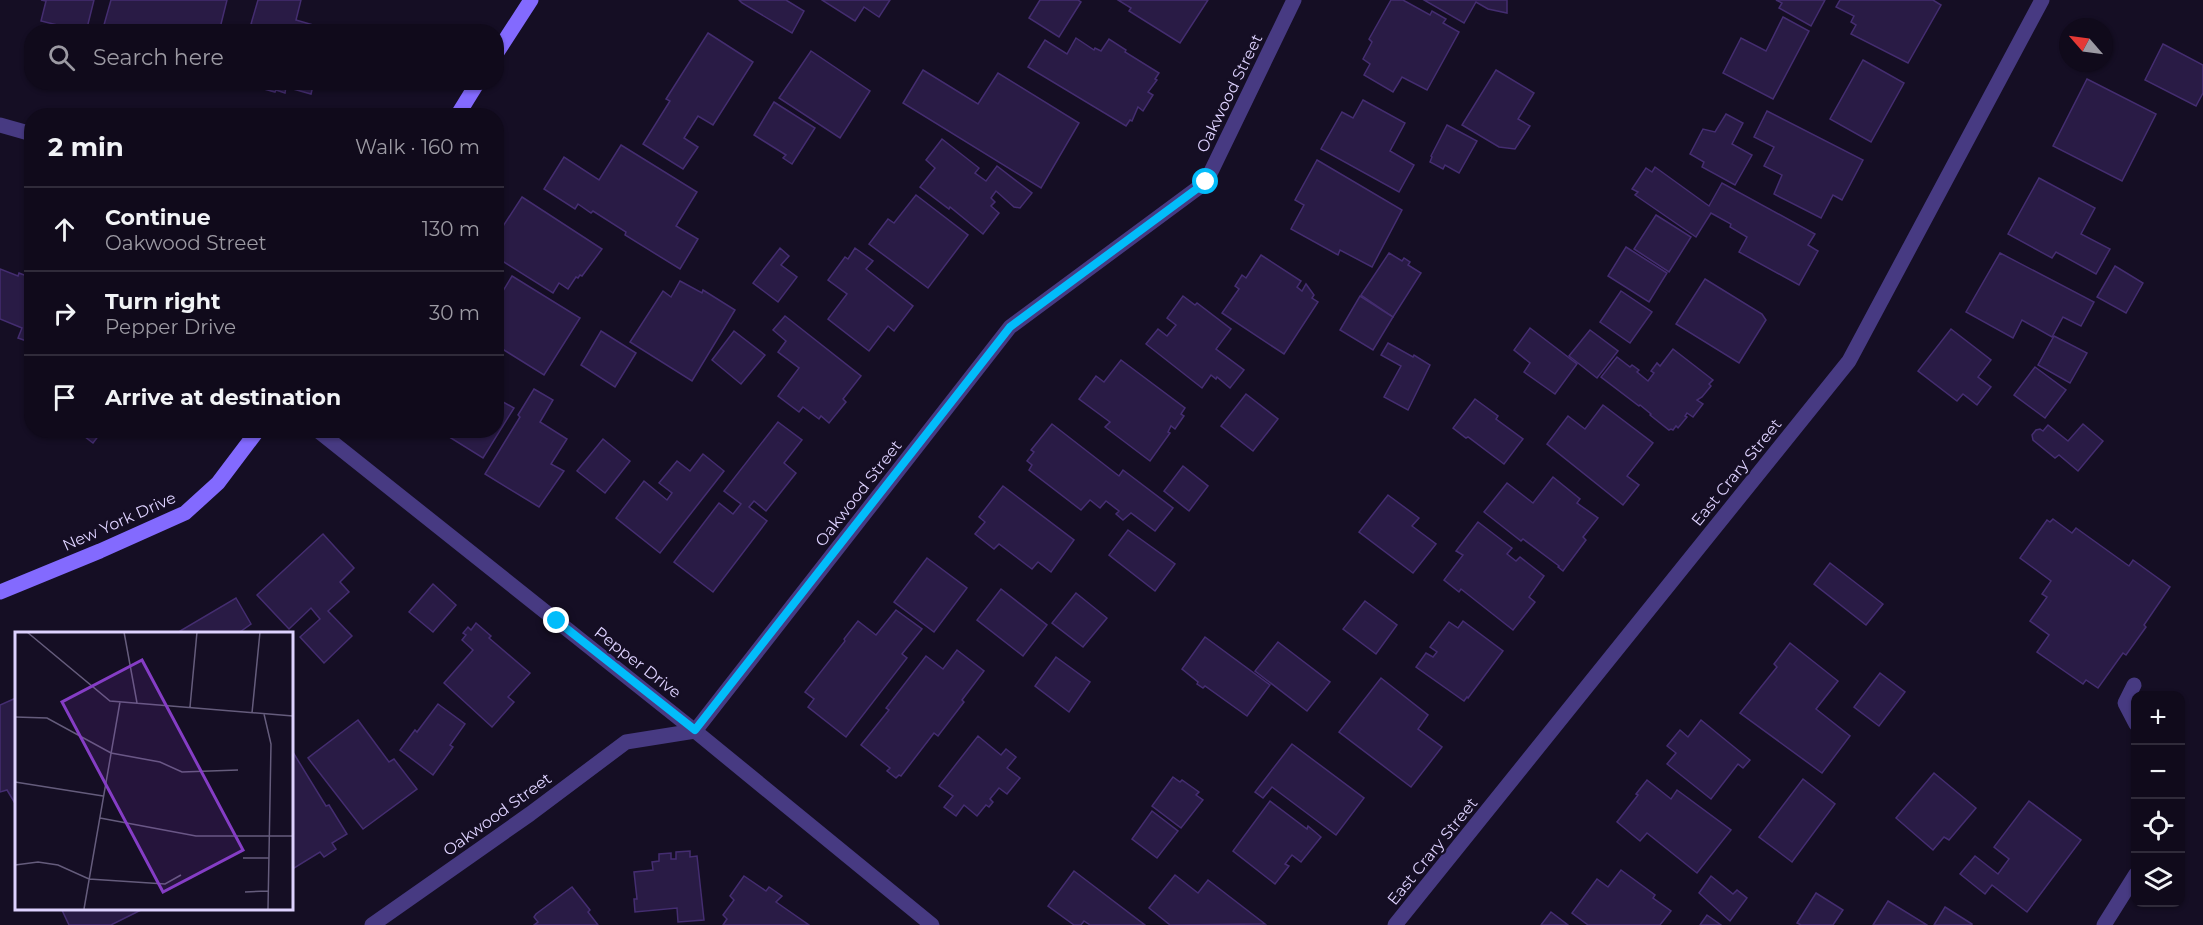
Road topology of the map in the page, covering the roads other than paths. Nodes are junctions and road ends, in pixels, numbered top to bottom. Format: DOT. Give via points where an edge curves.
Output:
graph roads {
  1 [pos="531,0"];
  2 [pos="1294,0"];
  3 [pos="2042,0"];
  4 [pos="504,42"];
  5 [pos="473,90"];
  6 [pos="462,108"];
  7 [pos="0,125"];
  8 [pos="24,132"];
  9 [pos="252,438"];
  10 [pos="327,438"];
  11 [pos="0,592"];
  12 [pos="2134,686"];
  13 [pos="2131,691"];
  14 [pos="2131,691"];
  15 [pos="2131,715"];
  16 [pos="695,730"];
  17 [pos="2131,882"];
  18 [pos="372,925"];
  19 [pos="932,925"];
  20 [pos="1395,925"];
  21 [pos="2104,925"];
  1 -- 4 [label="street"];
  2 -- 16 [label="street, Oakwood Street" via="1206,182 1010,327"];
  3 -- 20 [label="street, East Crary Street" via="1849,361"];
  5 -- 6 [label="street"];
  7 -- 8 [label="street"];
  9 -- 11 [label="street, New York Drive" via="218,483 185,513"];
  10 -- 16 [label="street, Pepper Drive"];
  12 -- 14 [label="street"];
  13 -- 15 [label="street" via="2124,703"];
  16 -- 18 [label="street, Oakwood Street" via="626,742"];
  16 -- 19 [label="street, Pepper Drive"];
  17 -- 21 [label="street"];
}
